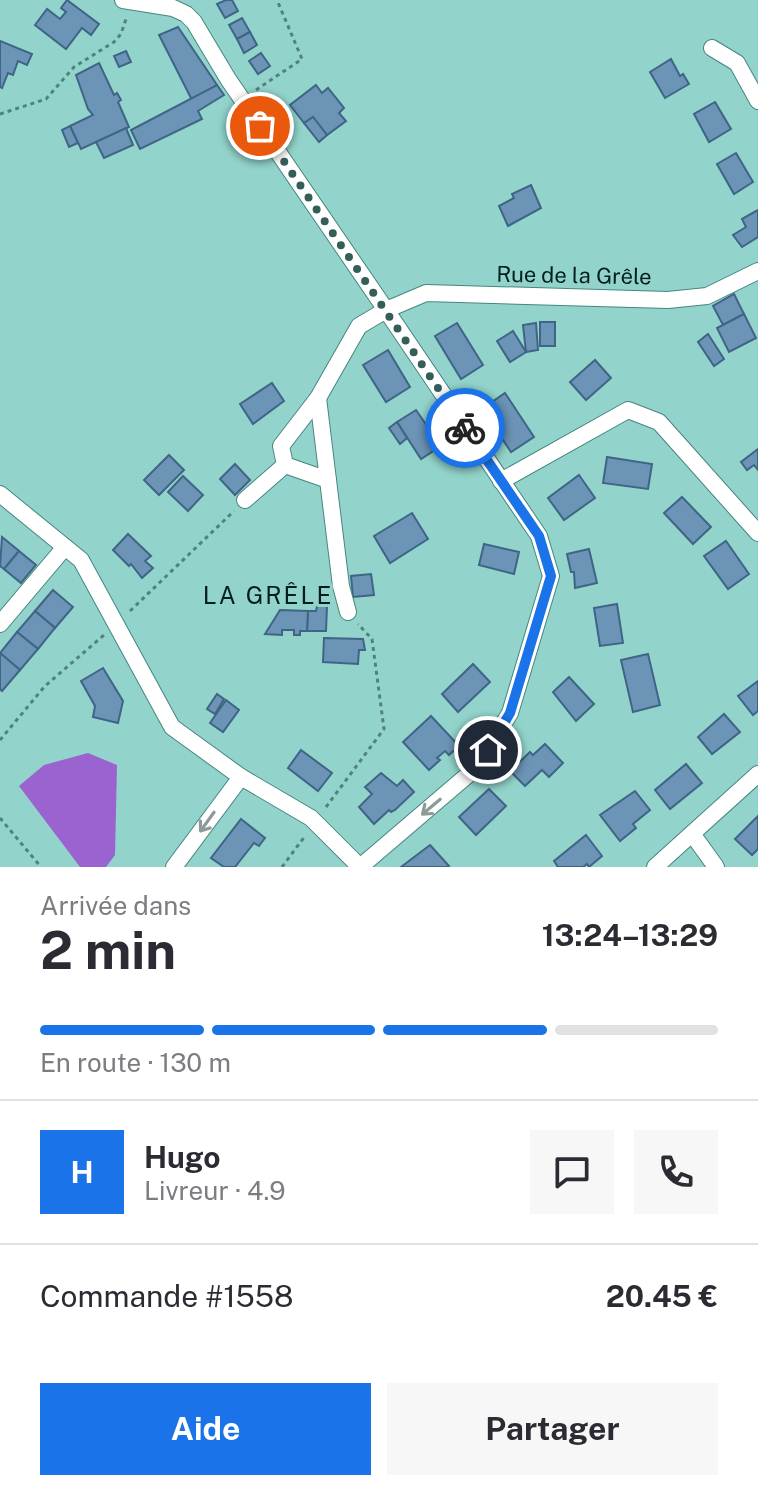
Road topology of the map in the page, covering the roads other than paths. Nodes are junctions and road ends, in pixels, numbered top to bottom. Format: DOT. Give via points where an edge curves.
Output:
graph roads {
  1 [pos="127,2"];
  2 [pos="712,48"];
  3 [pos="758,101"];
  4 [pos="758,271"];
  5 [pos="386,310"];
  6 [pos="318,398"];
  7 [pos="285,465"];
  8 [pos="328,480"];
  9 [pos="501,481"];
  10 [pos="0,494"];
  11 [pos="245,500"];
  12 [pos="758,533"];
  13 [pos="65,547"];
  14 [pos="348,612"];
  15 [pos="0,624"];
  16 [pos="758,774"];
  17 [pos="241,777"];
  18 [pos="693,835"];
  19 [pos="174,867"];
  20 [pos="360,867"];
  21 [pos="655,867"];
  22 [pos="716,867"];
  1 -- 5 [label="street" via="173,8 194,22"];
  2 -- 3 [label="street" via="737,63"];
  4 -- 5 [label="street, Rue de la Grêle" via="707,296 681,299 426,293"];
  5 -- 6 [label="street, Rue de la Grêle" via="359,326"];
  5 -- 9 [label="street"];
  6 -- 7 [label="street, Rue de la Grêle" via="281,446"];
  6 -- 8 [label="street"];
  7 -- 8 [label="street"];
  7 -- 11 [label="street"];
  8 -- 14 [label="street"];
  9 -- 12 [label="street" via="628,410 659,422"];
  9 -- 20 [label="street, one-way" via="539,536 551,576 510,713 476,768"];
  10 -- 13 [label="street"];
  13 -- 15 [label="street"];
  13 -- 17 [label="street" via="81,560 172,727"];
  16 -- 18 [label="street"];
  17 -- 19 [label="street, one-way"];
  17 -- 20 [label="street" via="315,822"];
  18 -- 21 [label="street"];
  18 -- 22 [label="street"];
}
